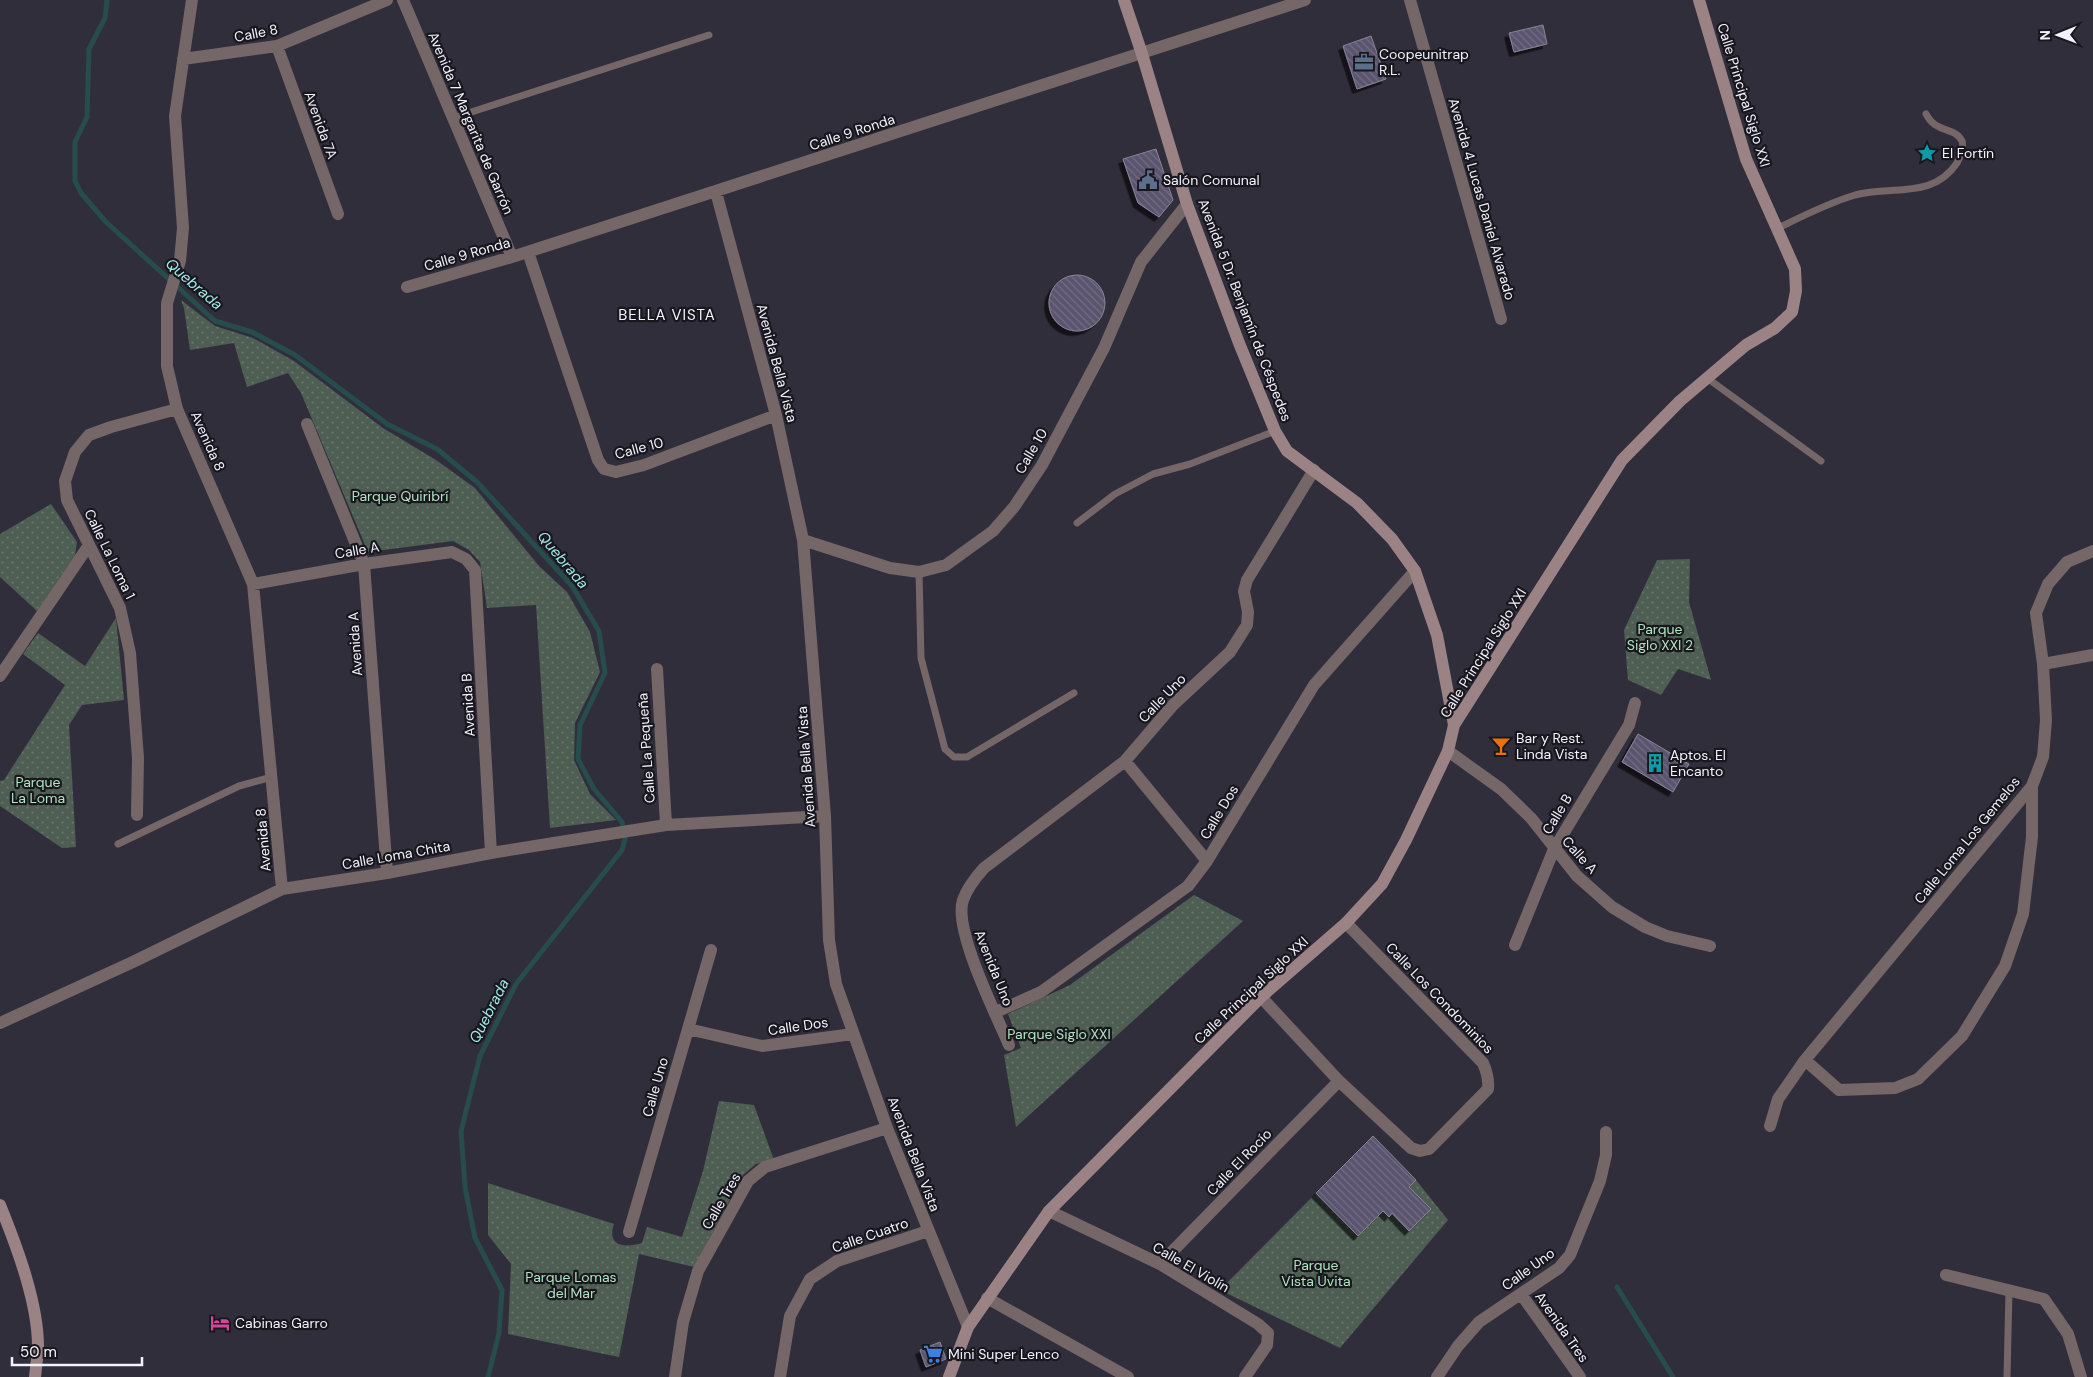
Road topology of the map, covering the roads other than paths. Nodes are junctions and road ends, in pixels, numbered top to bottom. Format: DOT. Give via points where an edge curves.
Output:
graph roads {
  1 [pos="192,0"];
  2 [pos="387,0"];
  3 [pos="403,0"];
  4 [pos="1124,0"];
  5 [pos="1305,0"];
  6 [pos="1410,0"];
  7 [pos="1699,0"];
  8 [pos="709,35"];
  9 [pos="277,46"];
  10 [pos="1142,54"];
  11 [pos="183,59"];
  12 [pos="1926,114"];
  13 [pos="453,118"];
  14 [pos="716,192"];
  15 [pos="1187,204"];
  16 [pos="338,214"];
  17 [pos="1778,228"];
  18 [pos="528,252"];
  19 [pos="512,257"];
  20 [pos="407,287"];
  21 [pos="1501,319"];
  22 [pos="1707,378"];
  23 [pos="177,410"];
  24 [pos="776,415"];
  25 [pos="307,424"];
  26 [pos="1275,431"];
  27 [pos="1821,461"];
  28 [pos="1314,470"];
  29 [pos="1077,523"];
  30 [pos="804,540"];
  31 [pos="88,546"];
  32 [pos="2093,551"];
  33 [pos="466,560"];
  34 [pos="364,564"];
  35 [pos="918,572"];
  36 [pos="1415,572"];
  37 [pos="253,584"];
  38 [pos="2093,655"];
  39 [pos="2043,664"];
  40 [pos="656,669"];
  41 [pos="0,676"];
  42 [pos="1074,693"];
  43 [pos="1635,703"];
  44 [pos="1454,725"];
  45 [pos="1448,750"];
  46 [pos="1125,761"];
  47 [pos="272,777"];
  48 [pos="2032,786"];
  49 [pos="137,815"];
  50 [pos="825,816"];
  51 [pos="666,825"];
  52 [pos="118,844"];
  53 [pos="1554,848"];
  54 [pos="491,853"];
  55 [pos="1207,861"];
  56 [pos="387,873"];
  57 [pos="282,889"];
  58 [pos="963,899"];
  59 [pos="1346,922"];
  60 [pos="1515,945"];
  61 [pos="1710,946"];
  62 [pos="711,950"];
  63 [pos="1261,997"];
  64 [pos="996,1012"];
  65 [pos="0,1023"];
  66 [pos="688,1029"];
  67 [pos="853,1034"];
  68 [pos="1009,1045"];
  69 [pos="1804,1060"];
  70 [pos="1339,1081"];
  71 [pos="1770,1126"];
  72 [pos="887,1128"];
  73 [pos="1606,1132"];
  74 [pos="0,1205"];
  75 [pos="1049,1211"];
  76 [pos="928,1231"];
  77 [pos="629,1232"];
  78 [pos="1160,1264"];
  79 [pos="1946,1275"];
  80 [pos="2009,1290"];
  81 [pos="1521,1294"];
  82 [pos="987,1298"];
  83 [pos="968,1327"];
  84 [pos="35,1377"];
  85 [pos="675,1377"];
  86 [pos="780,1377"];
  87 [pos="949,1377"];
  88 [pos="1128,1377"];
  89 [pos="1246,1377"];
  90 [pos="1437,1377"];
  91 [pos="1580,1377"];
  92 [pos="2007,1377"];
  93 [pos="2081,1377"];
  1 -- 11 [label="street, Avenida 8"];
  2 -- 9 [label="street, Calle 8"];
  3 -- 13 [label="street, Avenida 7 Margarita de Garrón"];
  4 -- 10 [label="street, Avenida 5 Dr. Benjamín de Céspedes"];
  5 -- 10 [label="street, Calle 9 Ronda"];
  6 -- 21 [label="street, Avenida 4 Lucas Daniel Alvarado"];
  7 -- 17 [label="street, Calle Principal Siglo XXI" via="1746,159"];
  8 -- 13 [label="lane"];
  9 -- 11 [label="street, Calle 8"];
  9 -- 16 [label="street, Avenida 7A"];
  10 -- 14 [label="street, Calle 9 Ronda"];
  10 -- 15 [label="street, Avenida 5 Dr. Benjamín de Céspedes"];
  11 -- 23 [label="street, Avenida 8" via="174,116 183,228 180,261 166,303 165,339 167,366"];
  12 -- 17 [label="lane" via="1933,124 1955,133 1962,141 1958,160 1942,180 1915,189 1858,194 1828,203"];
  13 -- 19 [label="street, Avenida 7 Margarita de Garrón"];
  14 -- 18 [label="street, Calle 9 Ronda"];
  14 -- 24 [label="street, Avenida Bella Vista"];
  15 -- 26 [label="street, Avenida 5 Dr. Benjamín de Céspedes"];
  15 -- 35 [label="street, Calle 10" via="1140,262 1104,348 1042,465 1014,507 993,531 946,564"];
  17 -- 22 [label="street, Calle Principal Siglo XXI" via="1795,269 1792,312"];
  18 -- 19 [label="street, Calle 9 Ronda"];
  18 -- 24 [label="street, Calle 10" via="598,460 604,469 616,472 644,465"];
  19 -- 20 [label="street, Calle 9 Ronda"];
  22 -- 27 [label="lane"];
  22 -- 44 [label="street, Calle Principal Siglo XXI" via="1622,460"];
  23 -- 31 [label="street, Calle La Loma 1" via="89,435 75,452 65,482 67,500"];
  23 -- 37 [label="street, Avenida 8"];
  24 -- 30 [label="street, Avenida Bella Vista"];
  25 -- 34 [label="street, Avenida A"];
  26 -- 28 [label="street, Avenida 5 Dr. Benjamín de Céspedes" via="1287,451"];
  26 -- 29 [label="lane" via="1190,464 1153,474 1115,494"];
  28 -- 36 [label="street, Avenida 5 Dr. Benjamín de Céspedes" via="1357,503 1392,539"];
  28 -- 46 [label="street, Calle Uno" via="1247,580 1244,591 1247,625 1241,637 1230,652 1173,705"];
  30 -- 35 [label="street, Calle 10" via="890,568"];
  30 -- 50 [label="street, Avenida Bella Vista"];
  31 -- 41 [label="street"];
  31 -- 49 [label="street, Calle La Loma 1" via="120,608 130,653 138,758"];
  32 -- 39 [label="street, Calle Loma Los Gemelos" via="2067,562 2048,584 2036,613"];
  33 -- 34 [label="street, Calle A" via="452,552"];
  33 -- 54 [label="street, Avenida B" via="475,570"];
  34 -- 37 [label="street, Calle A"];
  34 -- 56 [label="street, Avenida A"];
  35 -- 42 [label="lane" via="921,658 945,749 954,757 967,757"];
  36 -- 44 [label="street, Avenida 5 Dr. Benjamín de Céspedes" via="1437,636"];
  36 -- 55 [label="street, Calle Dos" via="1314,685"];
  37 -- 47 [label="street, Avenida 8"];
  38 -- 39 [label="street"];
  39 -- 48 [label="street, Calle Loma Los Gemelos" via="2046,720 2042,757"];
  40 -- 51 [label="street, Calle La Pequeña"];
  43 -- 53 [label="street, Calle B" via="1629,725"];
  44 -- 45 [label="street, Calle Principal Siglo XXI"];
  45 -- 53 [label="street, Calle A" via="1501,788 1531,818"];
  45 -- 59 [label="street, Calle Principal Siglo XXI" via="1382,884"];
  46 -- 55 [label="street"];
  46 -- 58 [label="street, Calle Uno" via="984,868"];
  47 -- 52 [label="lane" via="239,786"];
  47 -- 57 [label="street, Avenida 8"];
  48 -- 69 [label="street, Calle Loma Los Gemelos"];
  48 -- 69 [label="street" via="2032,837 2023,914 2005,966 1962,1036 1918,1079 1895,1088 1839,1090"];
  50 -- 51 [label="street, Calle Loma Chita"];
  50 -- 67 [label="street, Avenida Bella Vista" via="830,940 836,984"];
  51 -- 54 [label="street, Calle Loma Chita"];
  53 -- 60 [label="street, Calle B"];
  53 -- 61 [label="street, Calle A" via="1577,876 1612,907 1667,936"];
  54 -- 56 [label="street, Calle Loma Chita"];
  55 -- 64 [label="street, Calle Dos" via="1188,886 1041,992"];
  56 -- 57 [label="street, Calle Loma Chita"];
  57 -- 65 [label="street, Calle Loma Chita"];
  58 -- 64 [label="street, Avenida Uno" via="960,912 965,941"];
  59 -- 63 [label="street, Calle Principal Siglo XXI"];
  59 -- 70 [label="street, Calle Los Condominios" via="1483,1063 1489,1080 1488,1089 1429,1149 1420,1151 1411,1148"];
  62 -- 66 [label="street, Calle Uno"];
  63 -- 70 [label="street, Calle Los Condominios"];
  63 -- 75 [label="street, Calle Principal Siglo XXI"];
  64 -- 68 [label="street, Avenida Uno"];
  66 -- 67 [label="street, Calle Dos" via="762,1046"];
  66 -- 77 [label="street, Calle Uno"];
  67 -- 72 [label="street, Avenida Bella Vista"];
  69 -- 71 [label="street, Calle Loma Los Gemelos" via="1778,1099"];
  70 -- 78 [label="street, Calle El Rocío"];
  72 -- 76 [label="street, Avenida Bella Vista"];
  72 -- 85 [label="street, Calle Tres" via="765,1167 748,1181 698,1271 683,1322"];
  73 -- 81 [label="street, Calle Uno" via="1606,1155 1600,1181 1570,1255 1560,1268"];
  74 -- 84 [label="street" via="33,1304 38,1349"];
  75 -- 78 [label="street, Calle El Violín"];
  75 -- 82 [label="street, Calle Principal Siglo XXI"];
  76 -- 83 [label="street, Avenida Bella Vista"];
  76 -- 86 [label="street, Calle Cuatro" via="837,1261 810,1279 790,1316"];
  78 -- 89 [label="street, Calle El Violín" via="1268,1333 1267,1346"];
  79 -- 80 [label="street"];
  80 -- 92 [label="lane"];
  80 -- 93 [label="street" via="2044,1299 2068,1334"];
  81 -- 90 [label="street, Calle Uno" via="1479,1322"];
  81 -- 91 [label="street, Avenida Tres"];
  82 -- 83 [label="street, Calle Principal Siglo XXI"];
  82 -- 88 [label="street"];
  83 -- 87 [label="street, Calle Principal Siglo XXI"];
}
